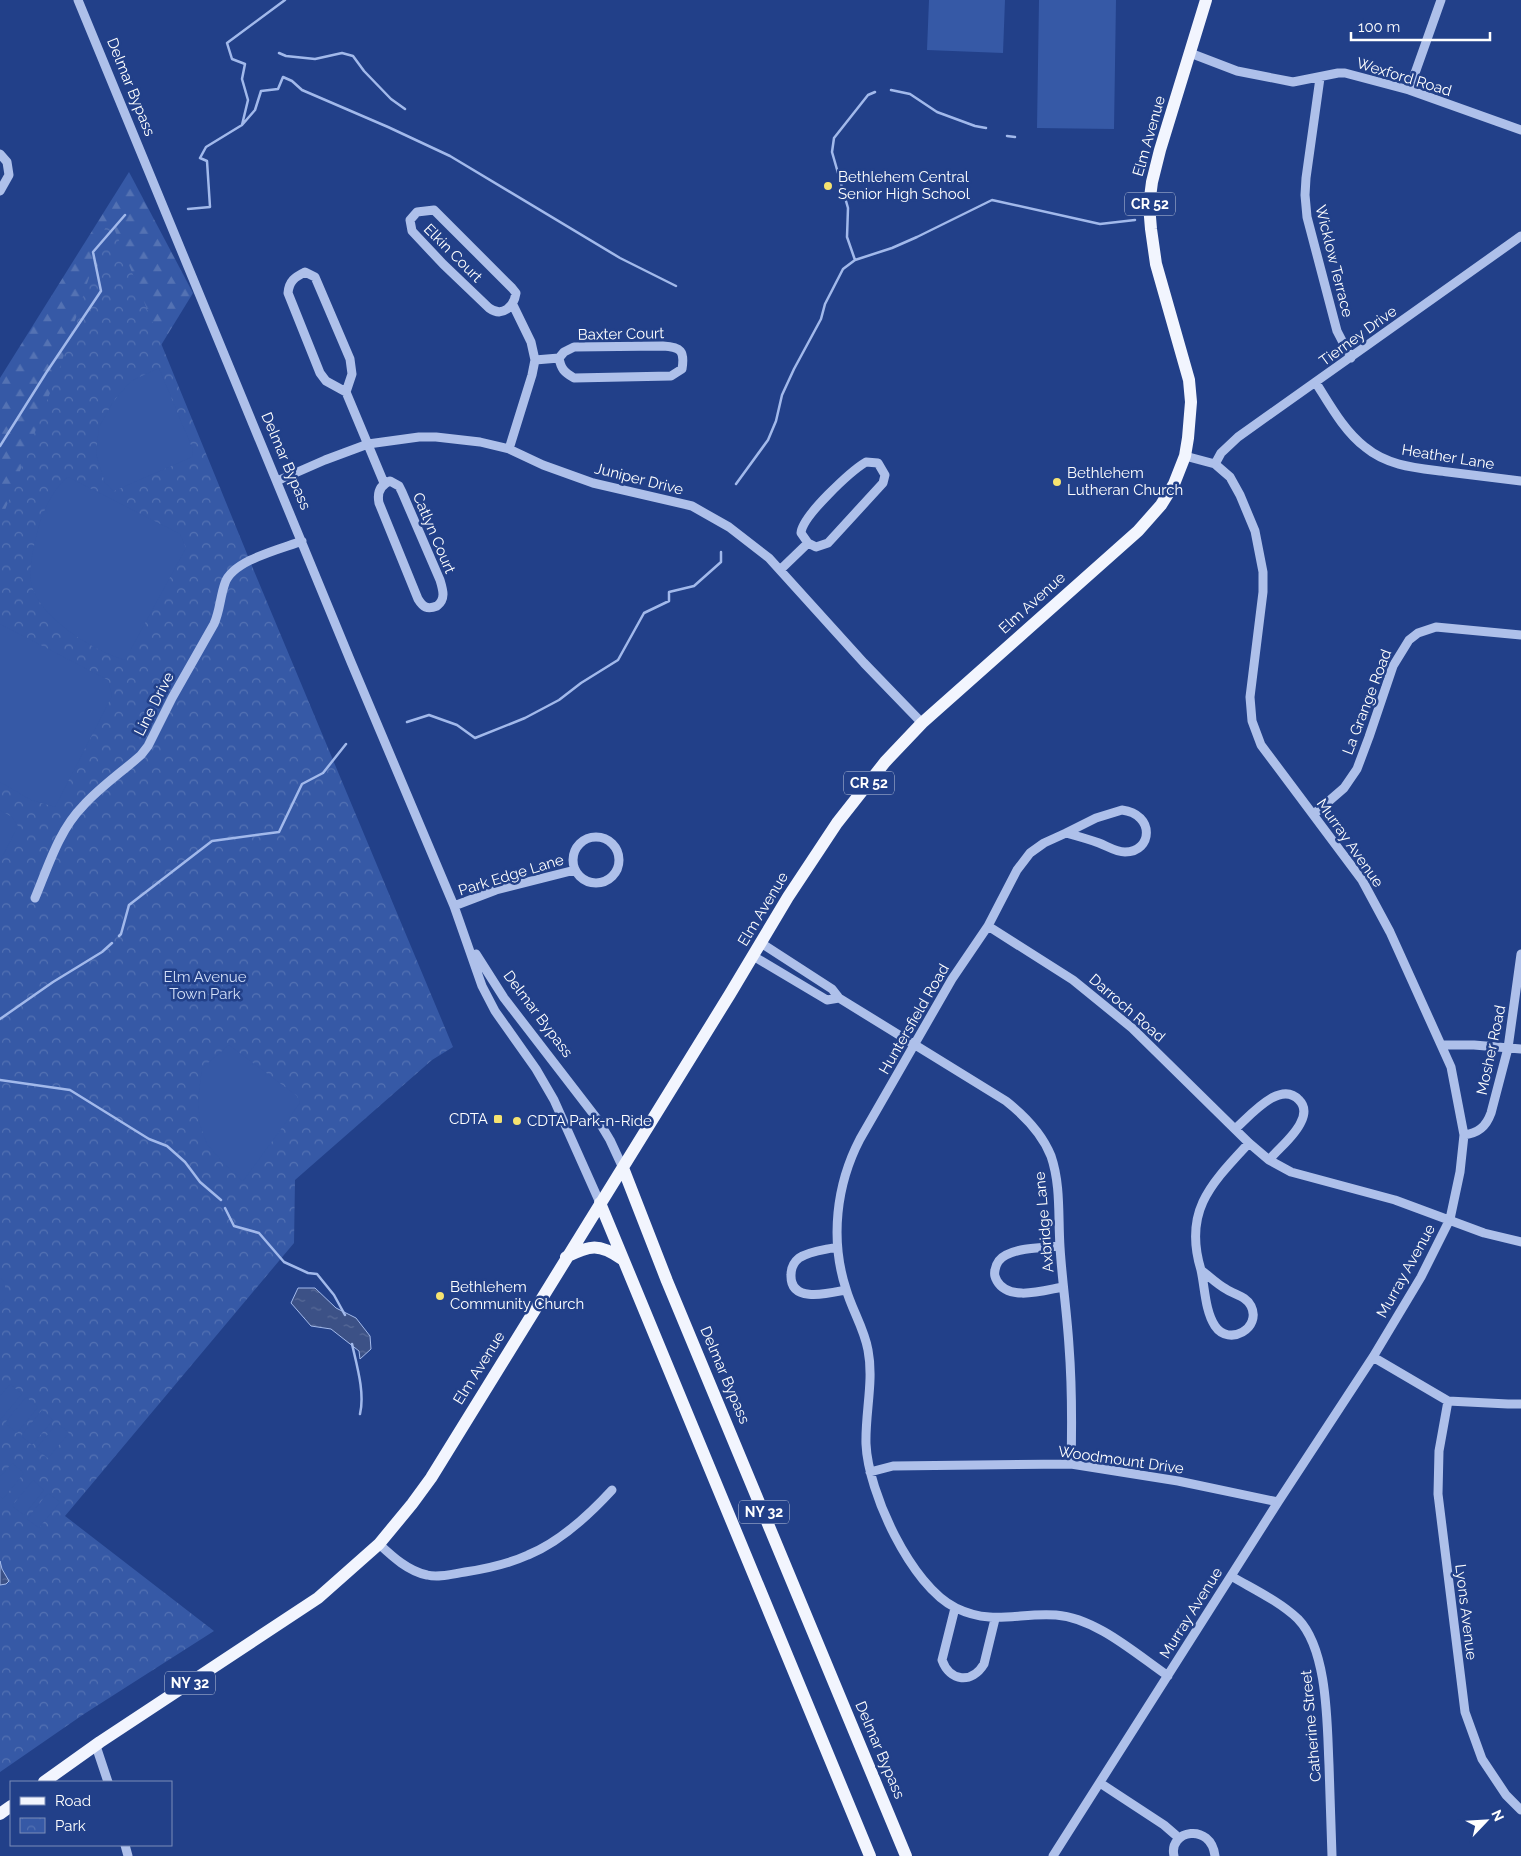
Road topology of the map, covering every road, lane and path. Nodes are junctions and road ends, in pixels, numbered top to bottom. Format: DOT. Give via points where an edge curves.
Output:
graph roads {
  1 [pos="78,0"];
  2 [pos="1206,0"];
  3 [pos="1441,0"];
  4 [pos="1190,53"];
  5 [pos="1320,78"];
  6 [pos="1409,90"];
  7 [pos="1521,130"];
  8 [pos="0,154"];
  9 [pos="0,191"];
  10 [pos="1521,236"];
  11 [pos="513,304"];
  12 [pos="559,358"];
  13 [pos="1351,358"];
  14 [pos="535,360"];
  15 [pos="1316,383"];
  16 [pos="346,392"];
  17 [pos="368,444"];
  18 [pos="509,449"];
  19 [pos="1185,456"];
  20 [pos="1216,464"];
  21 [pos="276,481"];
  22 [pos="1521,481"];
  23 [pos="384,483"];
  24 [pos="302,541"];
  25 [pos="808,543"];
  26 [pos="780,570"];
  27 [pos="1521,635"];
  28 [pos="922,723"];
  29 [pos="1314,814"];
  30 [pos="1066,833"];
  31 [pos="575,870"];
  32 [pos="35,898"];
  33 [pos="454,906"];
  34 [pos="988,926"];
  35 [pos="465,934"];
  36 [pos="760,943"];
  37 [pos="1521,954"];
  38 [pos="753,956"];
  39 [pos="803,970"];
  40 [pos="795,981"];
  41 [pos="839,998"];
  42 [pos="536,1037"];
  43 [pos="520,1046"];
  44 [pos="915,1046"];
  45 [pos="1442,1046"];
  46 [pos="1508,1048"];
  47 [pos="1521,1049"];
  48 [pos="1235,1129"];
  49 [pos="1464,1135"];
  50 [pos="1249,1143"];
  51 [pos="1269,1160"];
  52 [pos="623,1168"];
  53 [pos="600,1203"];
  54 [pos="1450,1219"];
  55 [pos="1521,1242"];
  56 [pos="1060,1246"];
  57 [pos="837,1248"];
  58 [pos="566,1257"];
  59 [pos="622,1259"];
  60 [pos="1201,1270"];
  61 [pos="1063,1287"];
  62 [pos="846,1290"];
  63 [pos="1374,1357"];
  64 [pos="1448,1401"];
  65 [pos="1521,1404"];
  66 [pos="1071,1464"];
  67 [pos="870,1472"];
  68 [pos="612,1490"];
  69 [pos="1278,1502"];
  70 [pos="380,1544"];
  71 [pos="1231,1576"];
  72 [pos="955,1608"];
  73 [pos="995,1619"];
  74 [pos="1168,1676"];
  75 [pos="96,1746"];
  76 [pos="45,1781"];
  77 [pos="108,1781"];
  78 [pos="1100,1783"];
  79 [pos="1521,1810"];
  80 [pos="1179,1838"];
  81 [pos="870,1856"];
  82 [pos="906,1856"];
  83 [pos="1053,1856"];
  84 [pos="1174,1856"];
  85 [pos="1215,1856"];
  86 [pos="1332,1856"];
  1 -- 21 [label="street, Delmar Bypass"];
  2 -- 4 [label="main road, Elm Avenue / CR 52"];
  3 -- 6 [label="street"];
  4 -- 5 [label="street, Wexford Road" via="1237,71 1293,82"];
  4 -- 19 [label="main road, Elm Avenue / CR 52" via="1160,150 1149,205 1156,264 1189,380 1190,419"];
  5 -- 6 [label="street, Wexford Road" via="1338,73"];
  5 -- 13 [label="street, Wicklow Terrace" via="1306,178 1307,217 1337,331"];
  6 -- 7 [label="street, Wexford Road"];
  8 -- 9 [label="street" via="7,162 9,175"];
  10 -- 13 [label="street, Tierney Drive"];
  11 -- 11 [label="street, Elkin Court" via="516,293 512,288 434,210 417,212 410,220 412,231 443,264 494,311 499,312"];
  11 -- 14 [label="street, Elkin Court" via="531,342"];
  12 -- 12 [label="street, Baxter Court" via="561,368 574,378 625,378 671,376 682,369 683,355 675,346 574,347"];
  12 -- 14 [label="street, Baxter Court"];
  13 -- 15 [label="street, Tierney Drive"];
  14 -- 18 [label="street, Elkin Court"];
  15 -- 20 [label="street, Tierney Drive" via="1238,437 1221,453"];
  15 -- 22 [label="street, Heather Lane" via="1352,435 1378,457 1399,465"];
  16 -- 16 [label="street" via="352,374 350,359 315,277 305,272 292,280 288,293 320,373 326,381"];
  16 -- 17 [label="street"];
  17 -- 18 [label="street, Juniper Drive" via="436,437"];
  17 -- 21 [label="street, Juniper Drive"];
  17 -- 23 [label="street"];
  18 -- 26 [label="street, Juniper Drive" via="543,466 593,483 692,506 729,527"];
  19 -- 20 [label="street"];
  19 -- 28 [label="main road, Elm Avenue / CR 52" via="1161,505 1138,531"];
  20 -- 29 [label="street, Murray Avenue" via="1230,477 1240,495 1255,531 1262,572 1263,592 1251,679 1252,722 1268,756"];
  21 -- 24 [label="street, Delmar Bypass"];
  23 -- 23 [label="street, Catlyn Court" via="378,496 379,503 418,599 427,608 437,606 443,591 440,580 399,486 390,481"];
  24 -- 32 [label="street, Line Drive" via="262,555 234,569 228,576 218,616 148,746 72,819"];
  24 -- 33 [label="street, Delmar Bypass"];
  25 -- 25 [label="street" via="800,533 810,515 855,469 866,462 878,463 885,475 876,493 828,543 816,547"];
  25 -- 26 [label="street"];
  26 -- 28 [label="street, Juniper Drive"];
  27 -- 29 [label="street, La Grange Road" via="1436,627 1409,640 1393,666 1356,769 1344,788"];
  28 -- 36 [label="main road, Elm Avenue / CR 52" via="885,762 837,823"];
  29 -- 45 [label="street, Murray Avenue" via="1362,880 1390,932"];
  30 -- 30 [label="street, Huntersfield Road" via="1125,852 1140,847 1147,828 1139,816 1122,810"];
  30 -- 34 [label="street, Huntersfield Road" via="1030,853"];
  31 -- 31 [label="street, Park Edge Lane" via="585,880 600,883 613,876 618,854 602,839 588,839 574,855"];
  31 -- 33 [label="street, Park Edge Lane" via="496,890"];
  33 -- 35 [label="street, Delmar Bypass"];
  34 -- 44 [label="street, Huntersfield Road" via="952,979"];
  34 -- 48 [label="street, Darroch Road" via="1073,980 1132,1028"];
  35 -- 42 [label="street, Delmar Bypass" via="491,979"];
  35 -- 43 [label="street, Delmar Bypass" via="482,986"];
  36 -- 38 [label="main road, Elm Avenue / CR 52"];
  36 -- 39 [label="street, Axbridge Lane"];
  37 -- 46 [label="street, Mosher Road"];
  38 -- 40 [label="street, Axbridge Lane"];
  38 -- 52 [label="main road, Elm Avenue / CR 52"];
  39 -- 40 [label="street"];
  39 -- 41 [label="street, Axbridge Lane" via="832,989"];
  40 -- 41 [label="street, Axbridge Lane" via="827,1000"];
  41 -- 44 [label="street, Axbridge Lane"];
  42 -- 43 [label="street"];
  42 -- 52 [label="street, Delmar Bypass" via="598,1120"];
  43 -- 53 [label="street, Delmar Bypass" via="554,1100"];
  44 -- 56 [label="street, Axbridge Lane" via="1022,1114 1043,1140 1055,1177"];
  44 -- 57 [label="street, Huntersfield Road" via="851,1156 841,1193"];
  45 -- 46 [label="street"];
  45 -- 49 [label="street, Murray Avenue" via="1451,1067"];
  46 -- 47 [label="street"];
  46 -- 49 [label="street, Mosher Road" via="1487,1122 1475,1133"];
  48 -- 50 [label="street, Darroch Road"];
  48 -- 51 [label="street" via="1272,1097 1294,1095 1303,1106 1301,1123"];
  49 -- 54 [label="street, Murray Avenue"];
  50 -- 51 [label="street, Darroch Road"];
  50 -- 60 [label="street" via="1220,1176 1202,1204 1194,1236"];
  51 -- 54 [label="street, Darroch Road" via="1291,1172 1395,1200"];
  52 -- 53 [label="main road, Elm Avenue / NY 32"];
  52 -- 82 [label="main road, Delmar Bypass / NY 32"];
  53 -- 58 [label="main road, Elm Avenue / NY 32"];
  53 -- 59 [label="main road, Delmar Bypass"];
  54 -- 55 [label="street, Darroch Road" via="1484,1233"];
  54 -- 63 [label="street, Murray Avenue" via="1421,1277"];
  56 -- 61 [label="street, Axbridge Lane"];
  56 -- 61 [label="street" via="1020,1250 1004,1256 994,1274 1000,1286 1009,1291"];
  57 -- 62 [label="street, Huntersfield Road"];
  57 -- 62 [label="street" via="800,1258 795,1262 790,1278 796,1288 806,1294"];
  58 -- 59 [label="main road" via="582,1249 600,1247"];
  58 -- 70 [label="main road, Elm Avenue / NY 32" via="430,1478"];
  59 -- 81 [label="main road, Delmar Bypass / NY 32"];
  60 -- 60 [label="street" via="1215,1327 1233,1336 1248,1329 1253,1313 1246,1299 1226,1290"];
  61 -- 66 [label="street, Axbridge Lane" via="1072,1411"];
  62 -- 67 [label="street, Huntersfield Road" via="868,1351 870,1388 866,1445"];
  63 -- 64 [label="street"];
  63 -- 69 [label="street, Murray Avenue"];
  64 -- 65 [label="street"];
  64 -- 79 [label="street, Lyons Avenue" via="1439,1451 1438,1494 1465,1712 1482,1759 1506,1795"];
  66 -- 67 [label="street, Woodmount Drive" via="893,1466"];
  66 -- 69 [label="street, Woodmount Drive" via="1178,1481"];
  67 -- 72 [label="street, Huntersfield Road" via="888,1521 911,1565 926,1584"];
  68 -- 70 [label="street" via="590,1514 541,1548 477,1570 426,1575 406,1566"];
  69 -- 71 [label="street, Murray Avenue"];
  70 -- 75 [label="main road, Elm Avenue / NY 32" via="318,1598"];
  71 -- 74 [label="street, Murray Avenue"];
  71 -- 86 [label="street, Catherine Street" via="1297,1618 1314,1646 1320,1665 1326,1715"];
  72 -- 73 [label="street, Huntersfield Road"];
  72 -- 73 [label="street" via="942,1660 950,1674 957,1677 970,1677 981,1670"];
  73 -- 74 [label="street, Huntersfield Road" via="1035,1614 1081,1621 1121,1643"];
  74 -- 78 [label="street, Murray Avenue"];
  75 -- 76 [label="main road, Elm Avenue / NY 32"];
  75 -- 77 [label="street"];
  78 -- 80 [label="street"];
  78 -- 83 [label="street, Murray Avenue"];
  80 -- 84 [label="street" via="1175,1843"];
  80 -- 85 [label="street" via="1200,1834 1208,1838"];
}
